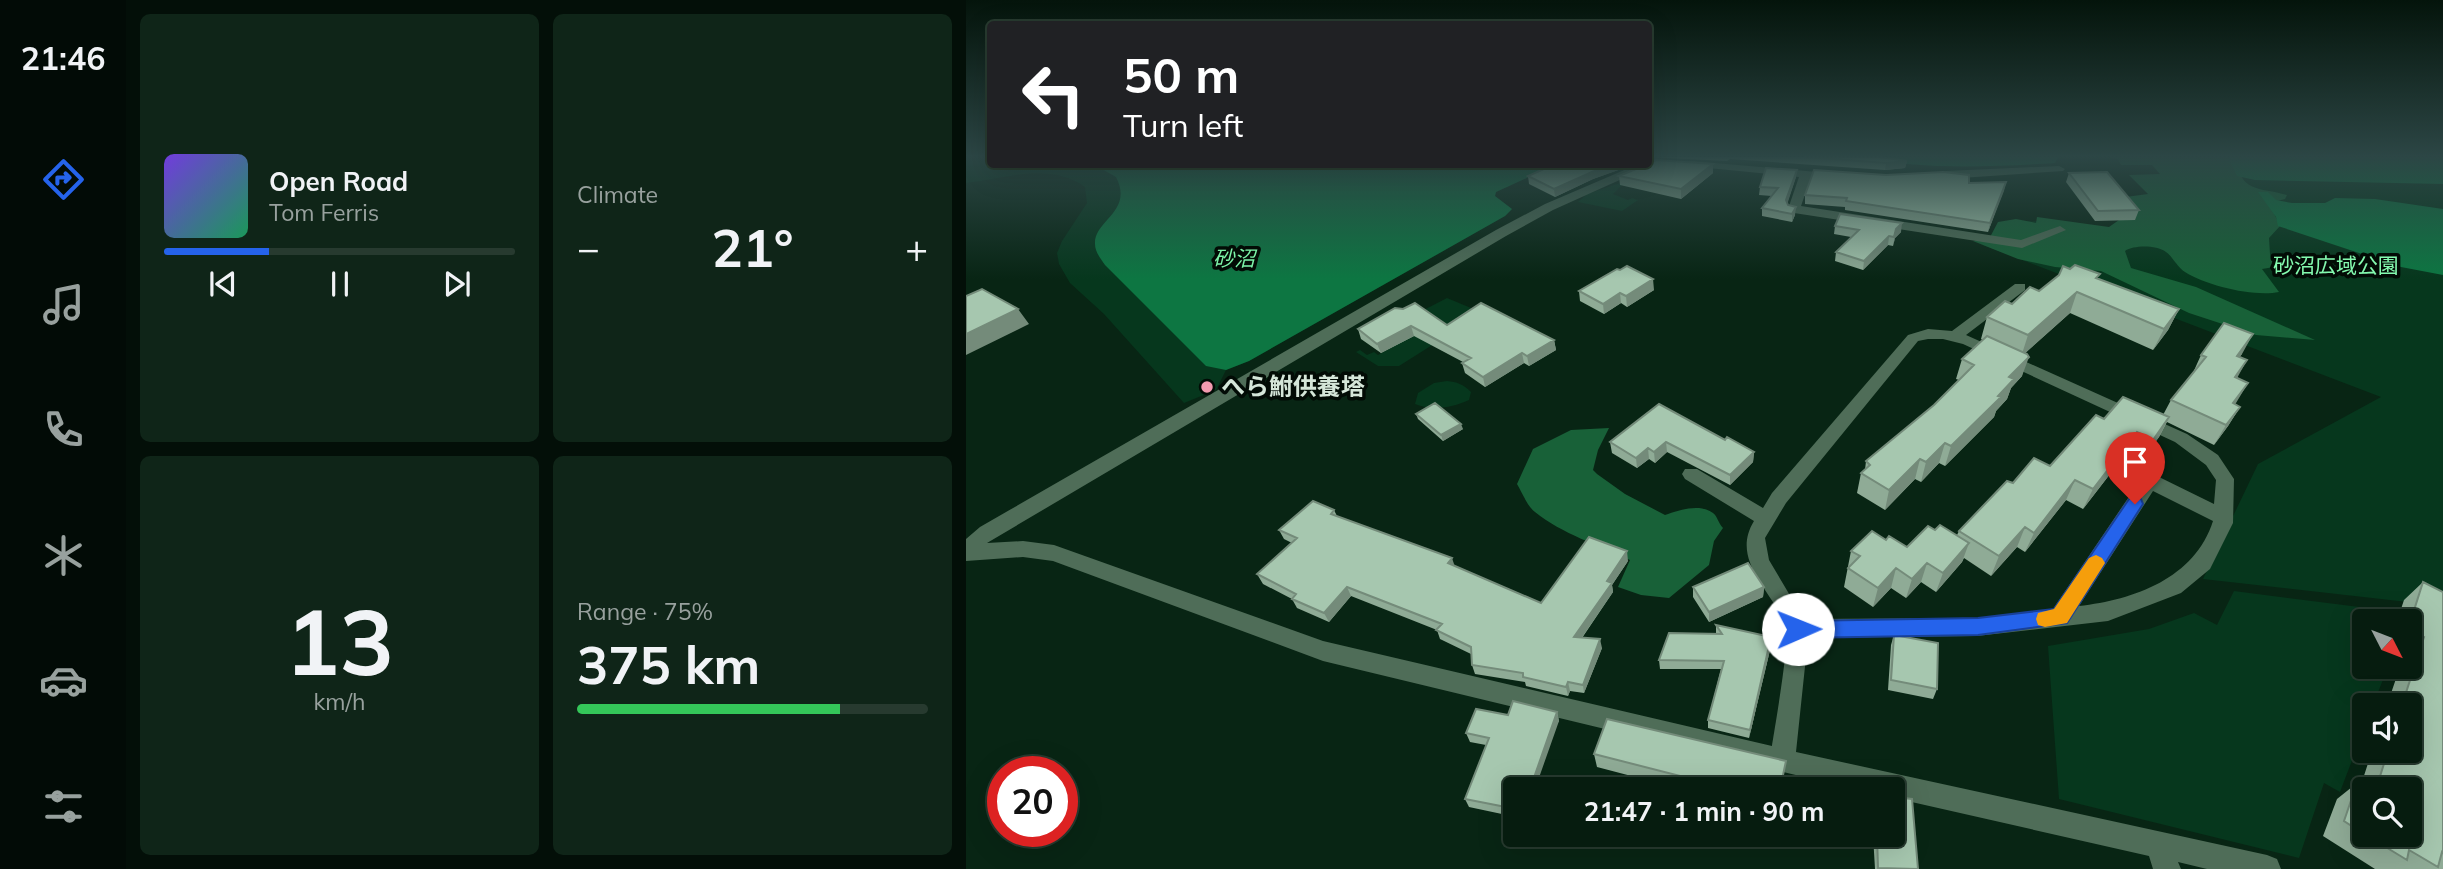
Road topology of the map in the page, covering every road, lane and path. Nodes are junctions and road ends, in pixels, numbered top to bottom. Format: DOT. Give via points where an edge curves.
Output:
graph roads {
  1 [pos="1572,198"];
  2 [pos="1798,198"];
  3 [pos="2060,230"];
  4 [pos="2020,287"];
  5 [pos="1954,337"];
  6 [pos="1691,474"];
  7 [pos="2223,517"];
  8 [pos="1766,519"];
  9 [pos="966,552"];
  10 [pos="2060,617"];
  11 [pos="1798,629"];
  12 [pos="1783,761"];
  13 [pos="2163,857"];
  14 [pos="2267,869"];
  1 -- 9 [label="street" via="1501,233 1009,519"];
  2 -- 3 [label="street" via="1794,209 2022,244"];
  4 -- 5 [label="street"];
  5 -- 7 [label="street" via="2199,449 2225,479"];
  5 -- 8 [label="street" via="1928,334 1913,338"];
  6 -- 8 [label="street"];
  7 -- 10 [label="street" via="2203,563 2174,587 2108,612"];
  7 -- 10 [label="street" via="2150,481"];
  8 -- 11 [label="street" via="1755,537 1759,561"];
  9 -- 12 [label="street" via="1023,549 1054,554 1323,651"];
  10 -- 11 [label="street" via="1978,627"];
  11 -- 12 [label="street"];
  12 -- 13 [label="street"];
  13 -- 14 [label="street"];
}
